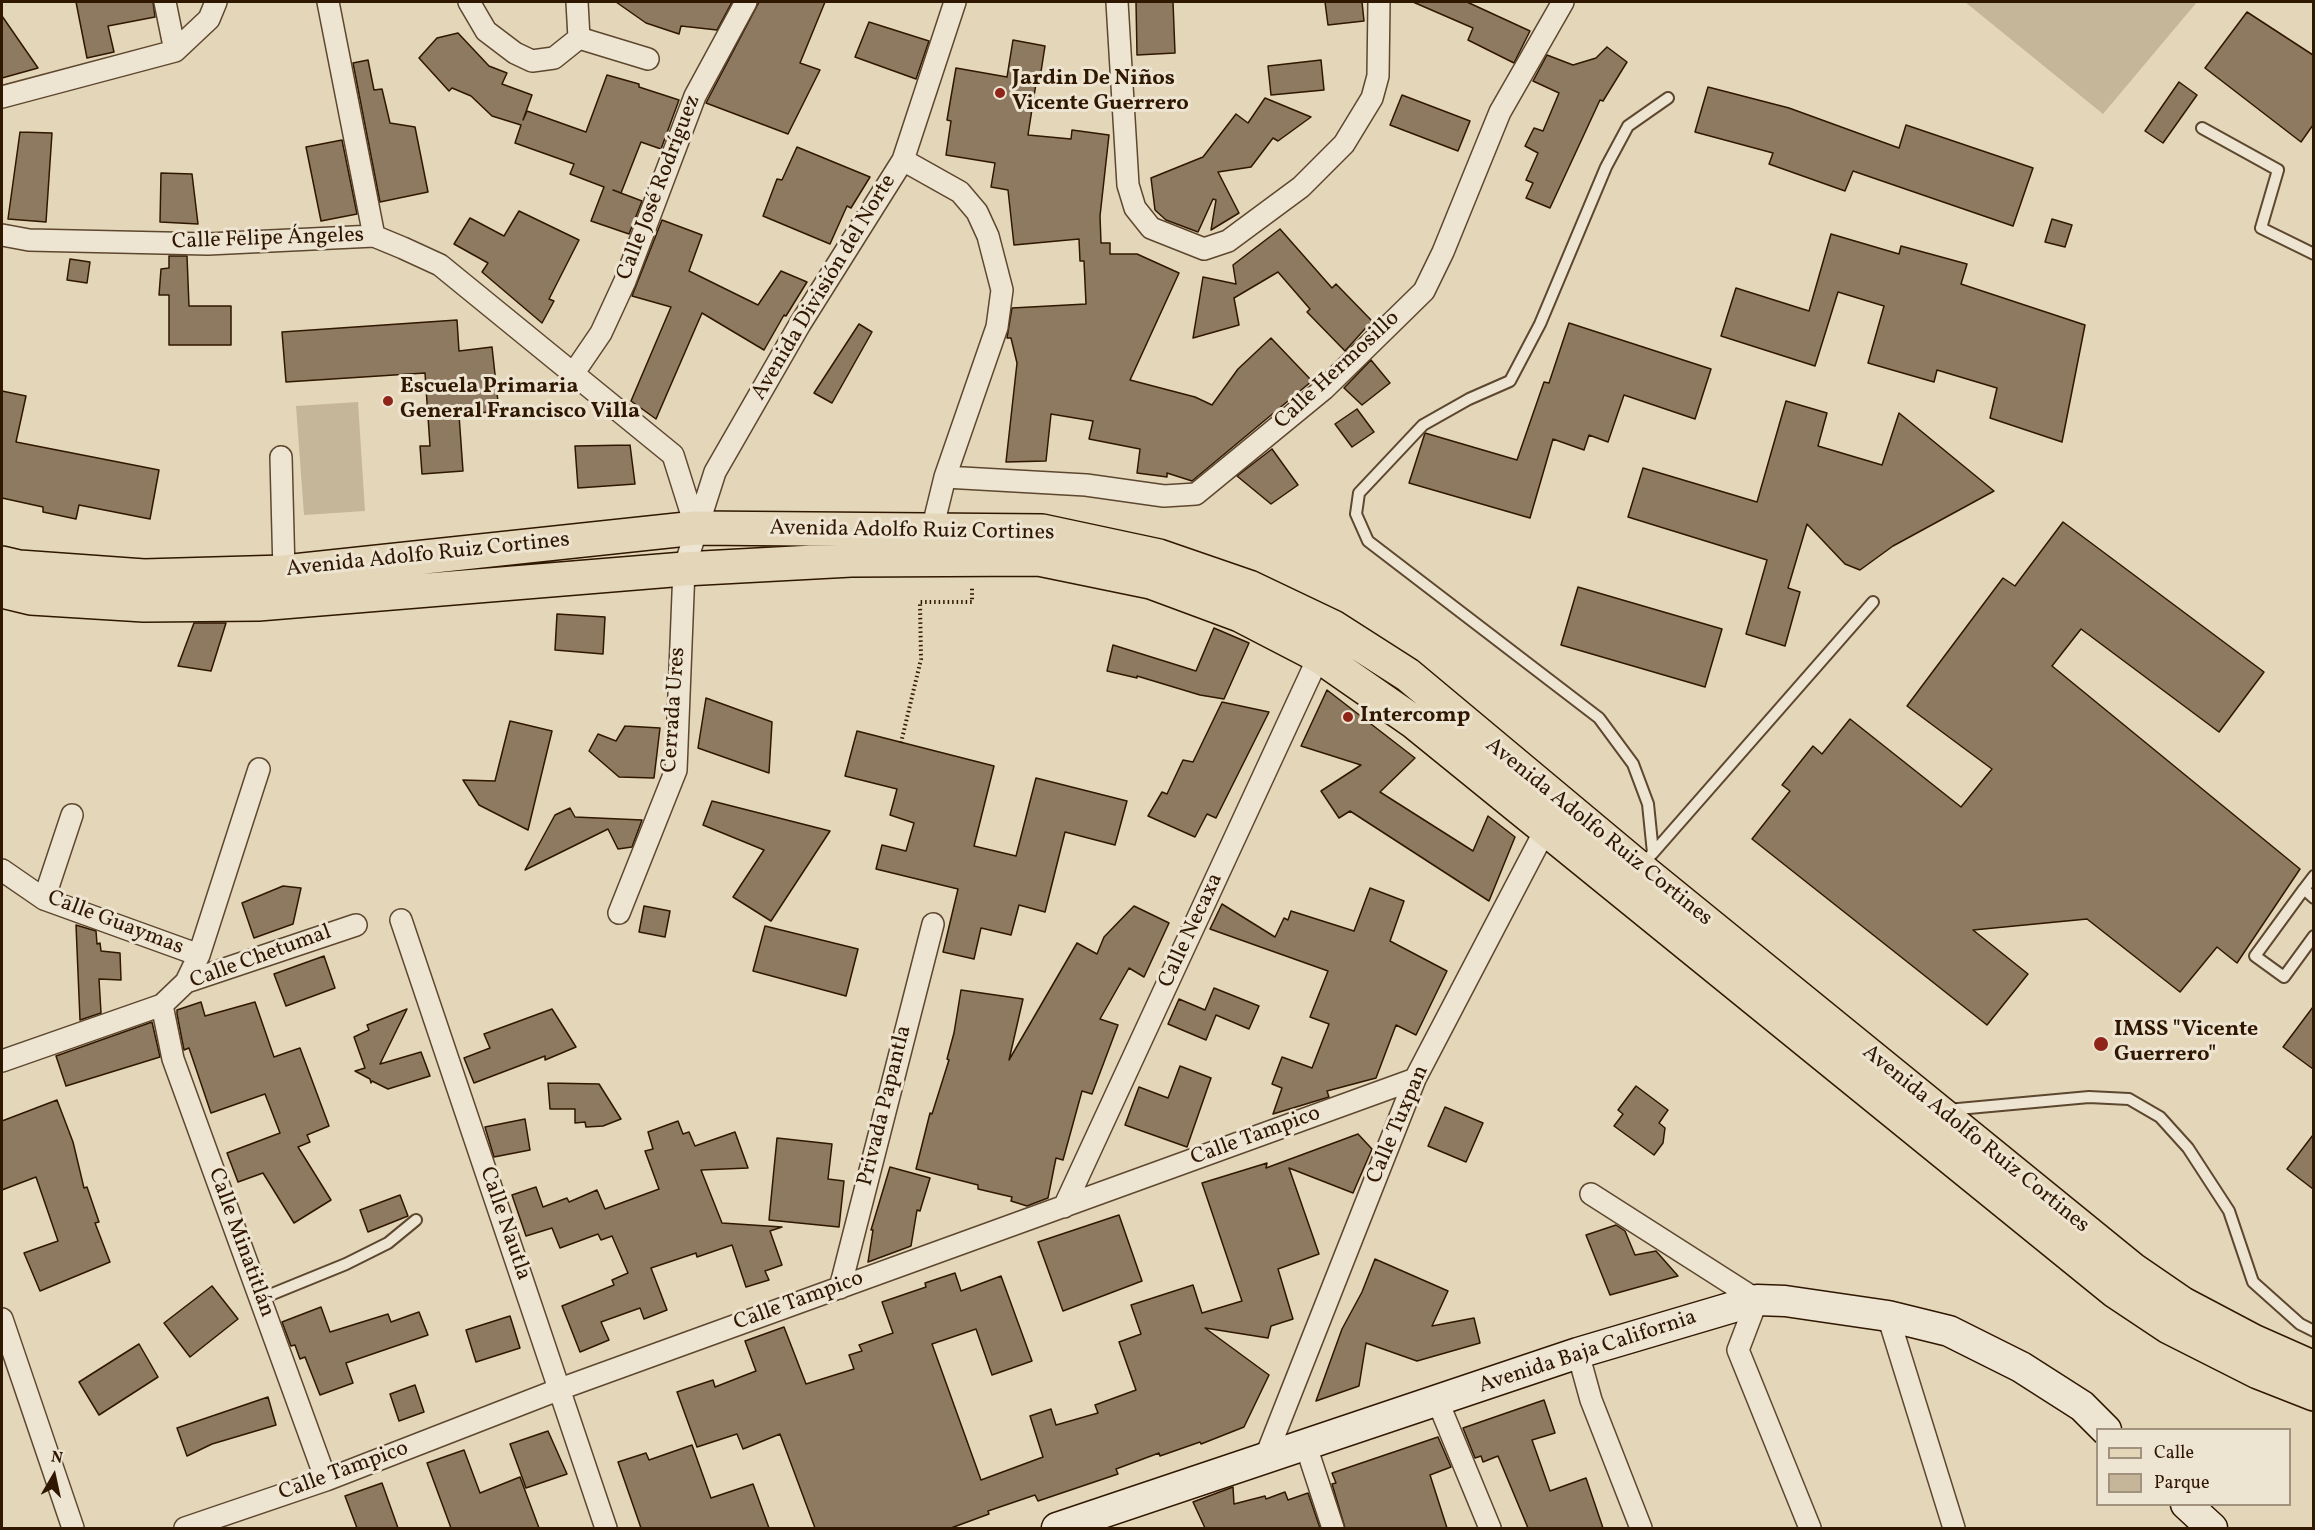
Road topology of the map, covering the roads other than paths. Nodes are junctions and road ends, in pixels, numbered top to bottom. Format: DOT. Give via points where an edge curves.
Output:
graph roads {
  1 [pos="165,2"];
  2 [pos="216,2"];
  3 [pos="328,2"];
  4 [pos="469,2"];
  5 [pos="577,2"];
  6 [pos="746,2"];
  7 [pos="955,2"];
  8 [pos="1117,2"];
  9 [pos="1379,2"];
  10 [pos="1563,2"];
  11 [pos="579,38"];
  12 [pos="175,51"];
  13 [pos="648,59"];
  14 [pos="2,97"];
  15 [pos="1668,98"];
  16 [pos="2202,128"];
  17 [pos="903,160"];
  18 [pos="2,235"];
  19 [pos="374,236"];
  20 [pos="2313,254"];
  21 [pos="573,374"];
  22 [pos="281,457"];
  23 [pos="945,477"];
  24 [pos="696,528"];
  25 [pos="932,530"];
  26 [pos="850,544"];
  27 [pos="2,563"];
  28 [pos="684,569"];
  29 [pos="284,572"];
  30 [pos="2,591"];
  31 [pos="1873,602"];
  32 [pos="1319,656"];
  33 [pos="259,769"];
  34 [pos="72,815"];
  35 [pos="1553,816"];
  36 [pos="2,870"];
  37 [pos="1634,874"];
  38 [pos="2313,876"];
  39 [pos="2304,889"];
  40 [pos="2313,898"];
  41 [pos="44,899"];
  42 [pos="619,913"];
  43 [pos="401,920"];
  44 [pos="933,924"];
  45 [pos="356,925"];
  46 [pos="2313,936"];
  47 [pos="199,955"];
  48 [pos="186,982"];
  49 [pos="162,1005"];
  50 [pos="2,1061"];
  51 [pos="1416,1079"];
  52 [pos="1940,1111"];
  53 [pos="1591,1194"];
  54 [pos="1064,1207"];
  55 [pos="416,1220"];
  56 [pos="840,1288"];
  57 [pos="260,1299"];
  58 [pos="1757,1300"];
  59 [pos="1888,1316"];
  60 [pos="2,1320"];
  61 [pos="2313,1331"];
  62 [pos="1578,1353"];
  63 [pos="2313,1368"];
  64 [pos="560,1389"];
  65 [pos="2313,1394"];
  66 [pos="1438,1402"];
  67 [pos="2104,1428"];
  68 [pos="1306,1446"];
  69 [pos="1264,1461"];
  70 [pos="326,1480"];
  71 [pos="2188,1506"];
  72 [pos="1120,1517"];
  73 [pos="73,1528"];
  74 [pos="185,1528"];
  75 [pos="606,1528"];
  76 [pos="1057,1528"];
  77 [pos="1333,1528"];
  78 [pos="1490,1528"];
  79 [pos="1641,1528"];
  80 [pos="1810,1528"];
  81 [pos="1954,1528"];
  82 [pos="2212,1528"];
  1 -- 12 [label="street"];
  2 -- 12 [label="street" via="209,20"];
  3 -- 19 [label="street"];
  4 -- 11 [label="street" via="486,31 532,61 554,58"];
  5 -- 11 [label="street"];
  6 -- 21 [label="street, Calle José Rodríguez" via="695,96 601,333"];
  7 -- 17 [label="street, Avenida División del Norte"];
  8 -- 9 [label="street" via="1128,185 1134,208 1151,228 1204,249 1228,241 1301,187 1344,144 1372,98 1378,76"];
  10 -- 23 [label="street, Calle Hermosillo" via="1500,112 1424,291 1324,389 1196,494 1164,496 1086,485"];
  11 -- 13 [label="street"];
  12 -- 14 [label="street"];
  15 -- 37 [label="lane" via="1628,126 1606,168 1540,324 1510,381 1423,425 1359,492 1356,514 1368,541 1599,717 1633,764 1648,804"];
  16 -- 20 [label="lane" via="2278,170 2261,228"];
  17 -- 23 [label="street" via="960,192 977,212 988,236 1002,290 997,327"];
  17 -- 24 [label="street, Avenida División del Norte" via="800,324 714,472"];
  18 -- 19 [label="street, Calle Felipe Ángeles" via="29,240 208,244"];
  19 -- 21 [label="street, Calle Felipe Ángeles" via="440,265"];
  21 -- 24 [label="street, Calle Felipe Ángeles" via="673,455"];
  22 -- 29 [label="street"];
  23 -- 25 [label="street"];
  24 -- 26 [label="main road, Avenida Adolfo Ruiz Cortines"];
  24 -- 28 [label="street, Avenida División del Norte"];
  24 -- 29 [label="main road, Avenida Adolfo Ruiz Cortines"];
  25 -- 26 [label="main road, Avenida Adolfo Ruiz Cortines"];
  25 -- 35 [label="main road, Avenida Adolfo Ruiz Cortines" via="1042,531 1159,556 1249,587 1333,627 1408,675"];
  26 -- 28 [label="main road, Avenida Adolfo Ruiz Cortines"];
  26 -- 32 [label="main road, Avenida Adolfo Ruiz Cortines" via="1039,559 1151,582 1240,615"];
  27 -- 29 [label="main road, Avenida Adolfo Ruiz Cortines" via="144,576"];
  28 -- 30 [label="main road, Avenida Adolfo Ruiz Cortines" via="258,603 144,605 32,598"];
  28 -- 42 [label="street, Cerrada Ures" via="675,770"];
  31 -- 37 [label="lane"];
  32 -- 35 [label="main road, Avenida Adolfo Ruiz Cortines"];
  32 -- 54 [label="street, Calle Necaxa"];
  33 -- 47 [label="street"];
  34 -- 41 [label="street"];
  35 -- 37 [label="main road, Avenida Adolfo Ruiz Cortines"];
  35 -- 51 [label="street, Calle Tuxpan"];
  36 -- 41 [label="street, Calle Guaymas"];
  37 -- 52 [label="main road, Avenida Adolfo Ruiz Cortines"];
  37 -- 65 [label="main road, Avenida Adolfo Ruiz Cortines" via="2115,1291 2169,1327 2258,1372"];
  38 -- 39 [label="lane"];
  39 -- 40 [label="lane"];
  39 -- 46 [label="lane" via="2255,956 2284,976"];
  41 -- 47 [label="street, Calle Guaymas"];
  43 -- 64 [label="street, Calle Nautla"];
  44 -- 56 [label="street, Privada Papantla"];
  45 -- 48 [label="street, Calle Chetumal"];
  47 -- 48 [label="street"];
  48 -- 49 [label="street, Calle Chetumal"];
  49 -- 50 [label="street, Calle Chetumal"];
  49 -- 57 [label="street, Calle Minatitlán" via="173,1059"];
  51 -- 54 [label="street, Calle Tampico"];
  51 -- 69 [label="street, Calle Tuxpan"];
  52 -- 61 [label="lane" via="2089,1097 2129,1099 2160,1118 2213,1182 2229,1211 2253,1282"];
  52 -- 63 [label="main road, Avenida Adolfo Ruiz Cortines" via="2132,1269 2183,1304"];
  53 -- 58 [label="street"];
  54 -- 56 [label="street, Calle Tampico"];
  55 -- 57 [label="lane" via="378,1248"];
  56 -- 64 [label="street, Calle Tampico"];
  57 -- 70 [label="street, Calle Minatitlán"];
  58 -- 59 [label="main road, Avenida Baja California"];
  58 -- 62 [label="main road, Avenida Baja California"];
  58 -- 80 [label="street" via="1738,1350"];
  59 -- 67 [label="main road, Avenida Baja California" via="1949,1331 2021,1367 2082,1406"];
  59 -- 81 [label="street"];
  60 -- 73 [label="street"];
  62 -- 66 [label="main road, Avenida Baja California"];
  62 -- 79 [label="street" via="1591,1400"];
  64 -- 70 [label="street, Calle Tampico"];
  64 -- 75 [label="street, Calle Nautla"];
  66 -- 68 [label="main road, Avenida Baja California"];
  66 -- 78 [label="street"];
  68 -- 69 [label="main road, Avenida Baja California"];
  68 -- 77 [label="street"];
  69 -- 72 [label="main road, Avenida Baja California"];
  70 -- 74 [label="street, Calle Tampico"];
  71 -- 82 [label="main road"];
  72 -- 76 [label="main road, Avenida Baja California"];
}
